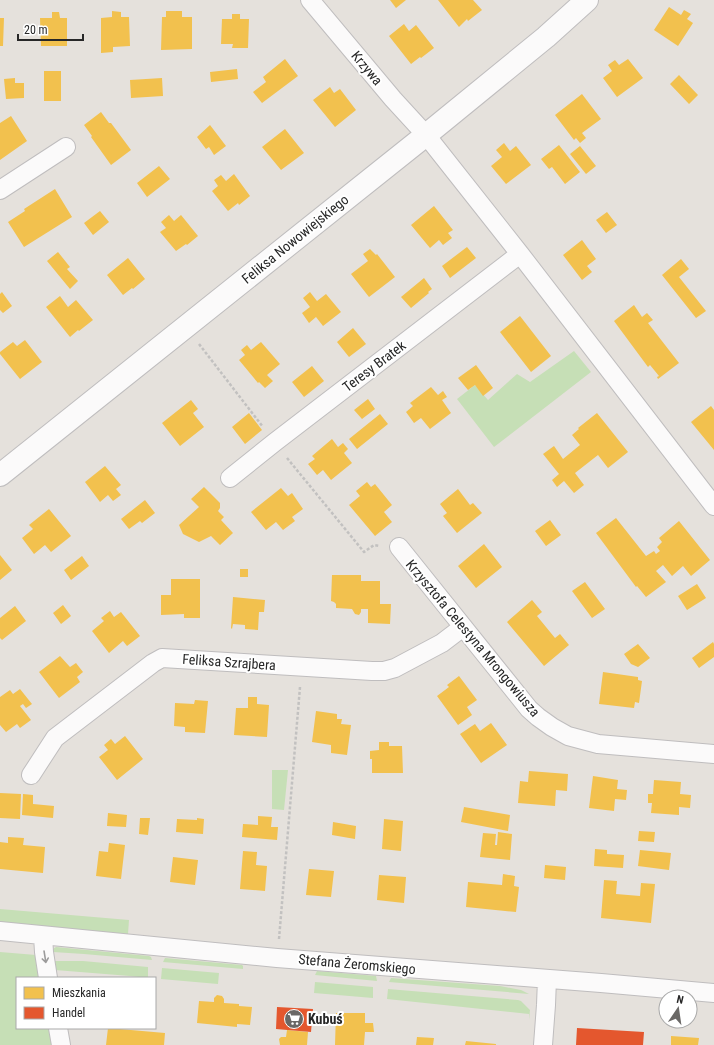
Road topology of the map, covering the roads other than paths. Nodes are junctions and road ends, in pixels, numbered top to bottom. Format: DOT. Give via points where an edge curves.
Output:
graph roads {
  1 [pos="310,0"];
  2 [pos="587,0"];
  3 [pos="426,135"];
  4 [pos="66,147"];
  5 [pos="0,190"];
  6 [pos="520,254"];
  7 [pos="0,475"];
  8 [pos="230,478"];
  9 [pos="714,506"];
  10 [pos="399,547"];
  11 [pos="463,627"];
  12 [pos="714,754"];
  13 [pos="30,775"];
  14 [pos="0,931"];
  15 [pos="44,936"];
  16 [pos="48,977"];
  17 [pos="547,979"];
  18 [pos="714,993"];
  19 [pos="58,1029"];
  20 [pos="61,1045"];
  21 [pos="543,1045"];
  1 -- 3 [label="street, Krzywa"];
  2 -- 3 [label="street, Feliksa Nowowiejskiego" via="546,38"];
  3 -- 6 [label="street"];
  3 -- 7 [label="street, Feliksa Nowowiejskiego"];
  4 -- 5 [label="street"];
  6 -- 8 [label="street, Teresy Bratek"];
  6 -- 9 [label="street"];
  10 -- 11 [label="street, Krzysztofa Celestyna Mrongowiusza"];
  11 -- 12 [label="street, Krzysztofa Celestyna Mrongowiusza" via="529,709 568,736 598,744"];
  11 -- 13 [label="street, Feliksa Szrajbera" via="442,643 395,668 384,671 171,658 156,660 55,738"];
  14 -- 15 [label="street, Stefana Żeromskiego"];
  15 -- 16 [label="street, one-way"];
  15 -- 17 [label="street, Stefana Żeromskiego" via="277,958"];
  17 -- 18 [label="street, Stefana Żeromskiego"];
  17 -- 21 [label="street"];
  19 -- 20 [label="street"];
}
